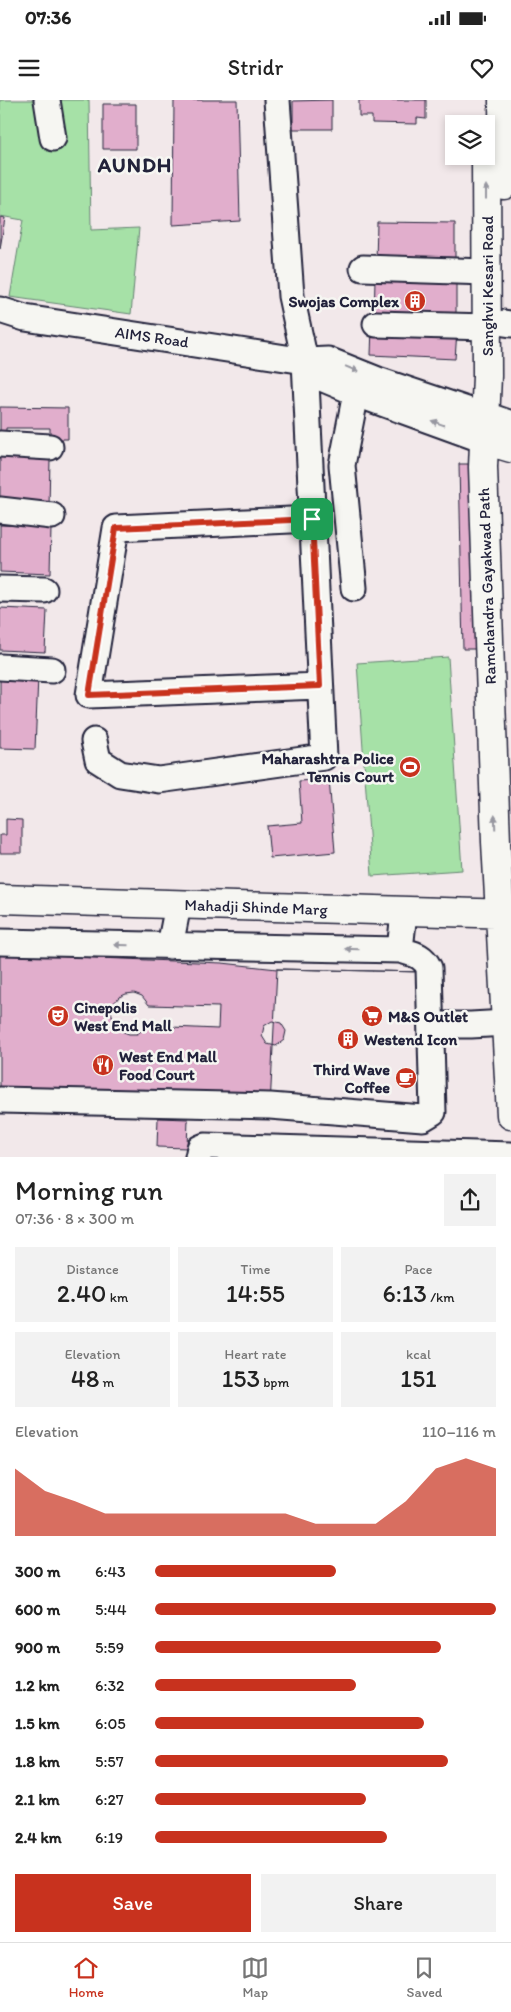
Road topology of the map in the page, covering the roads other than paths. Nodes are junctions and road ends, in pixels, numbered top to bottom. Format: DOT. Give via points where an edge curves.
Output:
graph roads {
  1 [pos="47,100"];
  2 [pos="277,100"];
  3 [pos="486,100"];
  4 [pos="504,100"];
  5 [pos="486,115"];
  6 [pos="53,138"];
  7 [pos="486,165"];
  8 [pos="363,268"];
  9 [pos="487,272"];
  10 [pos="0,310"];
  11 [pos="376,324"];
  12 [pos="501,325"];
  13 [pos="305,361"];
  14 [pos="356,393"];
  15 [pos="499,433"];
  16 [pos="0,444"];
  17 [pos="50,447"];
  18 [pos="0,510"];
  19 [pos="52,516"];
  20 [pos="312,519"];
  21 [pos="354,588"];
  22 [pos="0,589"];
  23 [pos="44,590"];
  24 [pos="0,666"];
  25 [pos="52,670"];
  26 [pos="320,686"];
  27 [pos="94,741"];
  28 [pos="511,774"];
  29 [pos="0,884"];
  30 [pos="0,899"];
  31 [pos="178,905"];
  32 [pos="506,907"];
  33 [pos="404,912"];
  34 [pos="0,942"];
  35 [pos="170,946"];
  36 [pos="400,950"];
  37 [pos="506,1023"];
  38 [pos="431,1025"];
  39 [pos="0,1100"];
  40 [pos="511,1115"];
  41 [pos="255,1152"];
  42 [pos="415,1155"];
  43 [pos="470,1155"];
  44 [pos="511,1155"];
  45 [pos="198,1157"];
  1 -- 6 [label="street"];
  2 -- 13 [label="street" via="291,296"];
  3 -- 5 [label="main road"];
  4 -- 12 [label="main road, Sanghvi Kesari Road"];
  9 -- 7 [label="main road, Sanghvi Kesari Road, one-way"];
  8 -- 9 [label="street"];
  9 -- 12 [label="main road, Sanghvi Kesari Road"];
  10 -- 13 [label="street, AIMS Road" via="25,318"];
  11 -- 12 [label="street"];
  12 -- 15 [label="main road, Sanghvi Kesari Road"];
  13 -- 14 [label="street" via="321,378"];
  13 -- 15 [label="street, AIMS Road, one-way" via="328,360"];
  13 -- 20 [label="street"];
  15 -- 14 [label="street, one-way"];
  14 -- 21 [label="street" via="342,465"];
  15 -- 28 [label="main road, Ramchandra Gayakwad Path"];
  32 -- 15 [label="main road, Ramchandra Gayakwad Path, one-way" via="496,842 483,467"];
  16 -- 17 [label="street"];
  18 -- 19 [label="street"];
  20 -- 26 [label="street"];
  20 -- 26 [label="street" via="116,528 89,695"];
  22 -- 23 [label="street"];
  24 -- 25 [label="street"];
  26 -- 27 [label="street" via="324,757 159,780 120,774 98,760"];
  29 -- 32 [label="main road, Mahadji Shinde Marg"];
  30 -- 31 [label="main road, Mahadji Shinde Marg"];
  31 -- 33 [label="main road, Mahadji Shinde Marg"];
  31 -- 35 [label="street"];
  32 -- 33 [label="main road, Mahadji Shinde Marg"];
  32 -- 37 [label="main road, Ramchandra Gayakwad Path"];
  33 -- 36 [label="street"];
  35 -- 34 [label="street, one-way"];
  36 -- 35 [label="street, one-way"];
  36 -- 38 [label="street" via="415,954 430,968"];
  37 -- 38 [label="street"];
  37 -- 40 [label="main road, Ramchandra Gayakwad Path"];
  38 -- 39 [label="street" via="433,1112 424,1118 270,1106"];
  41 -- 42 [label="street"];
  41 -- 45 [label="street" via="205,1146 200,1148"];
  42 -- 43 [label="street"];
  43 -- 44 [label="street"];
}
